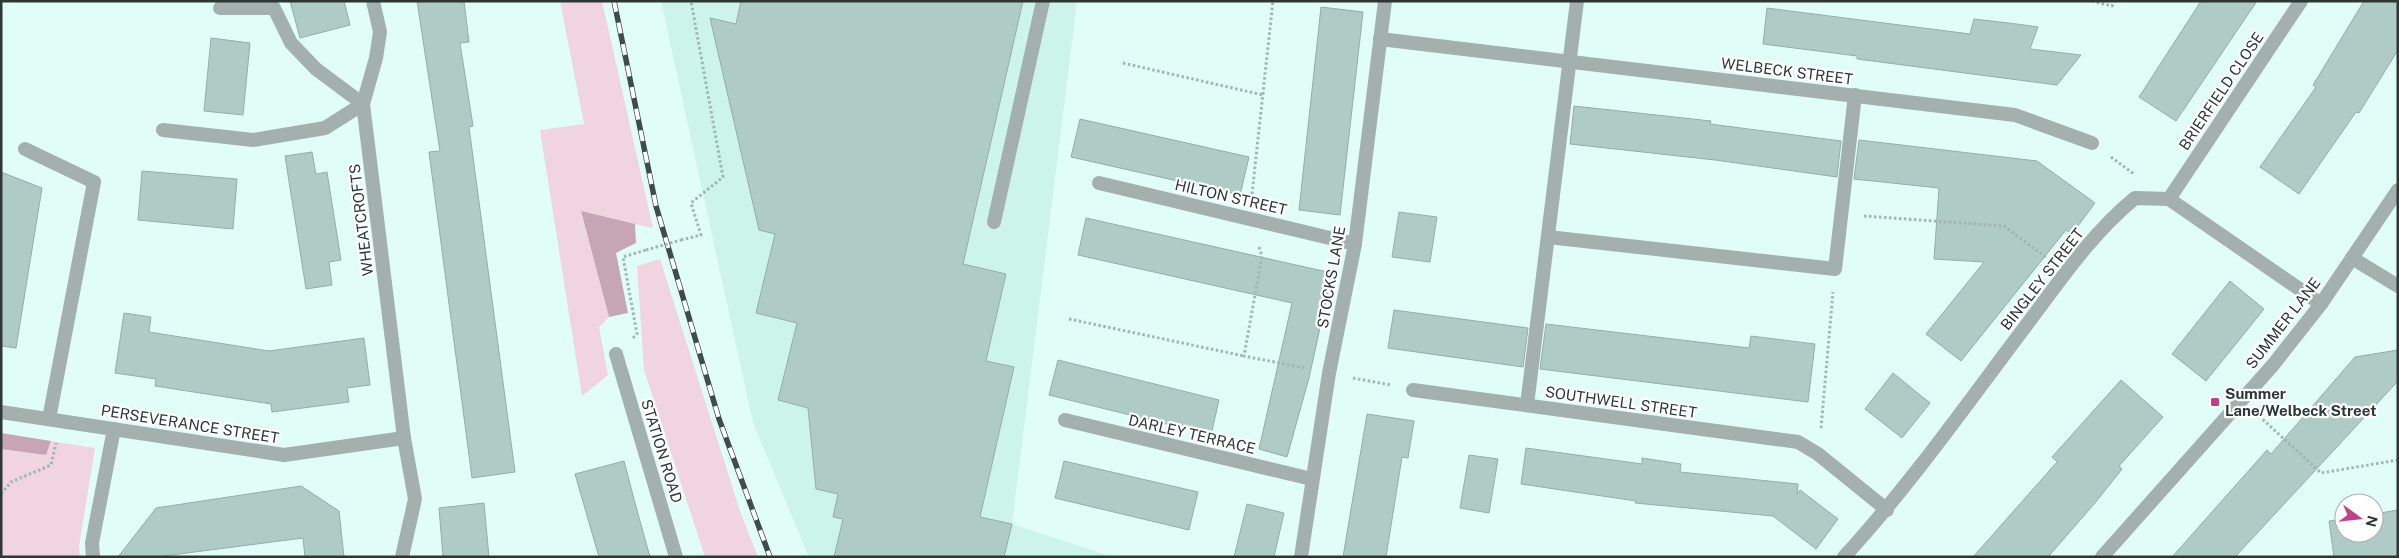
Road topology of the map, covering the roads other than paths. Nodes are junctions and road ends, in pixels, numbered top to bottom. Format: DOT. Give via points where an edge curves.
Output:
graph roads {
  1 [pos="373,1"];
  2 [pos="1043,1"];
  3 [pos="1386,1"];
  4 [pos="1577,1"];
  5 [pos="2301,1"];
  6 [pos="220,8"];
  7 [pos="1380,39"];
  8 [pos="1569,62"];
  9 [pos="1855,96"];
  10 [pos="363,104"];
  11 [pos="163,130"];
  12 [pos="2092,143"];
  13 [pos="25,149"];
  14 [pos="1099,183"];
  15 [pos="2398,190"];
  16 [pos="2169,199"];
  17 [pos="994,222"];
  18 [pos="1548,237"];
  19 [pos="1355,244"];
  20 [pos="2352,258"];
  21 [pos="2398,286"];
  22 [pos="2321,304"];
  23 [pos="616,354"];
  24 [pos="1413,390"];
  25 [pos="1527,405"];
  26 [pos="1,412"];
  27 [pos="55,420"];
  28 [pos="1065,420"];
  29 [pos="114,428"];
  30 [pos="404,438"];
  31 [pos="1312,479"];
  32 [pos="1887,510"];
  33 [pos="93,557"];
  34 [pos="402,557"];
  35 [pos="676,557"];
  36 [pos="1301,557"];
  37 [pos="1844,557"];
  38 [pos="2102,557"];
  1 -- 10 [label="street, WHEATCROFTS" via="380,32"];
  2 -- 17 [label="street"];
  3 -- 7 [label="street, STOCKS LANE"];
  4 -- 8 [label="street"];
  5 -- 16 [label="street, BRIERFIELD CLOSE"];
  6 -- 10 [label="street" via="274,8 291,43 316,69"];
  7 -- 8 [label="street, WELBECK STREET"];
  7 -- 19 [label="street, STOCKS LANE"];
  8 -- 9 [label="street, WELBECK STREET"];
  8 -- 18 [label="street"];
  9 -- 12 [label="street, WELBECK STREET" via="2015,114"];
  9 -- 18 [label="street" via="1835,269"];
  10 -- 11 [label="street" via="325,128 253,140"];
  10 -- 30 [label="street, WHEATCROFTS"];
  13 -- 27 [label="street" via="94,182"];
  14 -- 19 [label="street, HILTON STREET"];
  15 -- 20 [label="street, SUMMER LANE"];
  16 -- 22 [label="street"];
  16 -- 32 [label="street, BINGLEY STREET" via="2135,198 2111,217"];
  18 -- 25 [label="street"];
  19 -- 31 [label="street, STOCKS LANE"];
  20 -- 21 [label="street"];
  20 -- 22 [label="street, SUMMER LANE"];
  22 -- 38 [label="street, SUMMER LANE" via="2242,400"];
  23 -- 35 [label="street, STATION ROAD"];
  24 -- 25 [label="street, SOUTHWELL STREET"];
  25 -- 32 [label="street, SOUTHWELL STREET" via="1798,442 1818,454"];
  26 -- 27 [label="street, PERSEVERANCE STREET"];
  27 -- 29 [label="street, PERSEVERANCE STREET"];
  28 -- 31 [label="street, DARLEY TERRACE"];
  29 -- 30 [label="street, PERSEVERANCE STREET" via="284,455"];
  29 -- 33 [label="street" via="92,543"];
  30 -- 34 [label="street, WHEATCROFTS" via="415,499"];
  31 -- 36 [label="street, STOCKS LANE"];
  32 -- 37 [label="street, BINGLEY STREET"];
}
